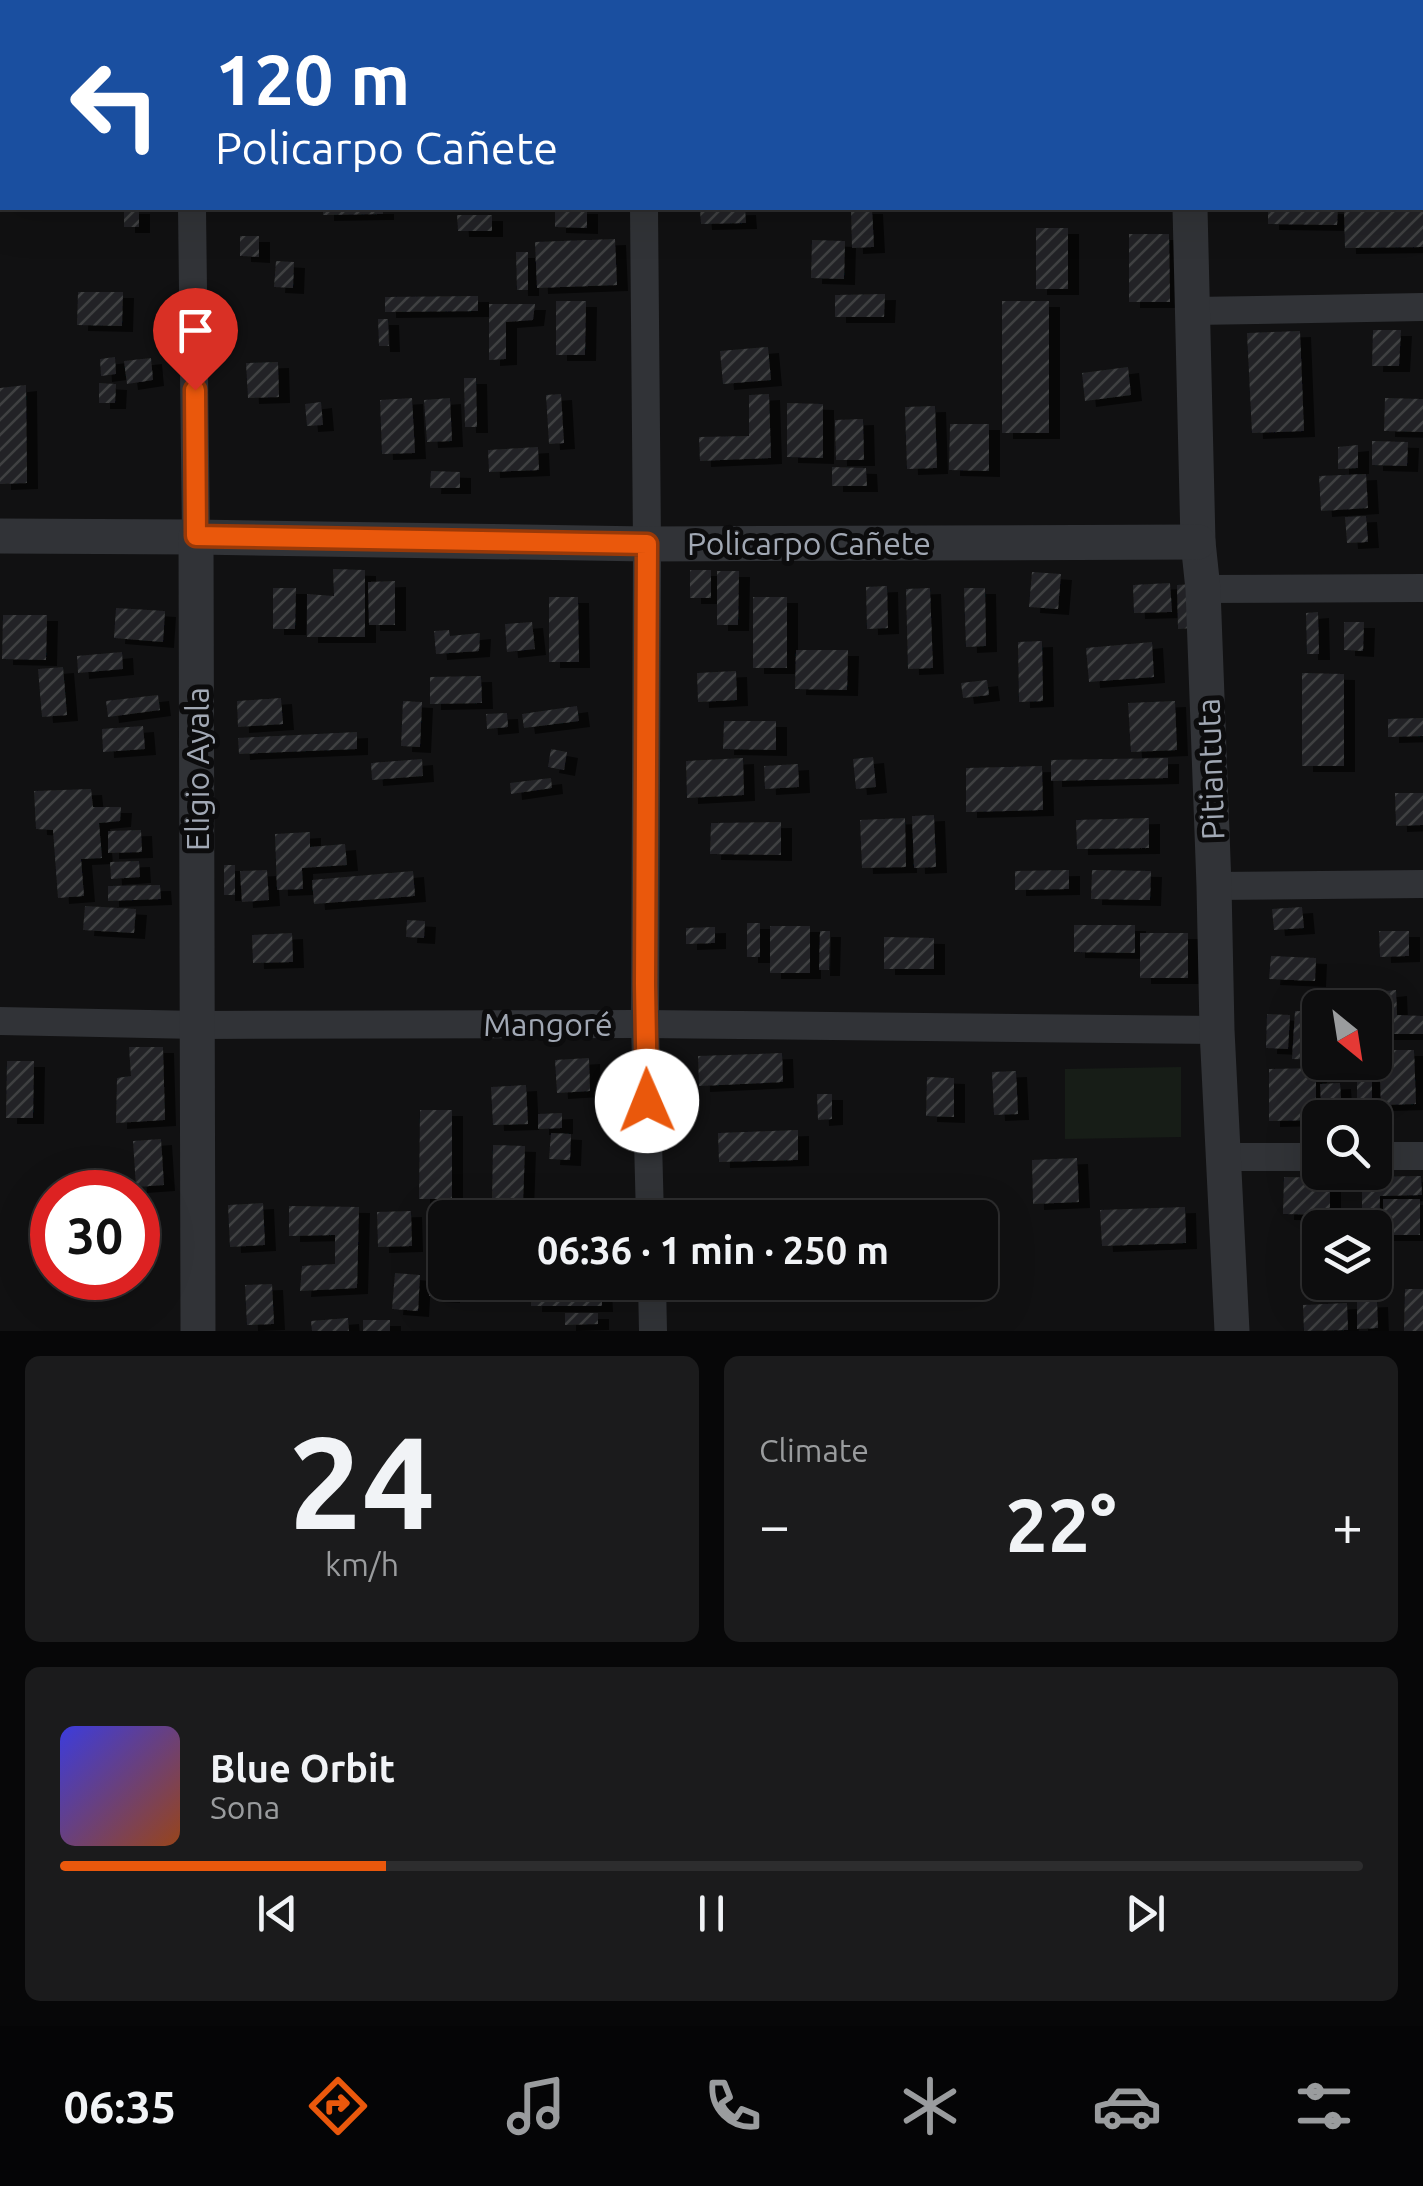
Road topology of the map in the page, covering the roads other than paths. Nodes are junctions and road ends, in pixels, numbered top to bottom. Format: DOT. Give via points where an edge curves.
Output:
graph roads {
  1 [pos="192,210"];
  2 [pos="644,210"];
  3 [pos="1190,210"];
  4 [pos="1423,307"];
  5 [pos="1194,311"];
  6 [pos="0,536"];
  7 [pos="196,536"];
  8 [pos="1198,542"];
  9 [pos="647,544"];
  10 [pos="1423,588"];
  11 [pos="1203,589"];
  12 [pos="1423,884"];
  13 [pos="1214,886"];
  14 [pos="0,1021"];
  15 [pos="645,1024"];
  16 [pos="198,1025"];
  17 [pos="1217,1030"];
  18 [pos="1392,1156"];
  19 [pos="1423,1156"];
  20 [pos="1302,1157"];
  21 [pos="1224,1158"];
  22 [pos="650,1200"];
  23 [pos="652,1300"];
  24 [pos="198,1331"];
  25 [pos="653,1331"];
  26 [pos="1232,1331"];
  1 -- 7 [label="street, Eligio Ayala"];
  2 -- 9 [label="street"];
  3 -- 5 [label="street, Pitiantuta"];
  4 -- 5 [label="street"];
  5 -- 8 [label="street, Pitiantuta"];
  6 -- 7 [label="street, Policarpo Cañete"];
  7 -- 9 [label="street, Policarpo Cañete"];
  7 -- 16 [label="street, Eligio Ayala"];
  8 -- 9 [label="street, Policarpo Cañete"];
  8 -- 11 [label="street, Pitiantuta"];
  9 -- 15 [label="street"];
  10 -- 11 [label="street"];
  11 -- 13 [label="street, Pitiantuta"];
  12 -- 13 [label="street"];
  13 -- 17 [label="street, Pitiantuta"];
  14 -- 16 [label="street, Mangoré"];
  15 -- 16 [label="street, Mangoré"];
  15 -- 17 [label="street, Mangoré"];
  15 -- 22 [label="street"];
  16 -- 24 [label="street, Eligio Ayala"];
  17 -- 21 [label="street, Pitiantuta"];
  18 -- 19 [label="street"];
  20 -- 21 [label="street"];
  21 -- 26 [label="street, Pitiantuta"];
  23 -- 25 [label="street"];
}
